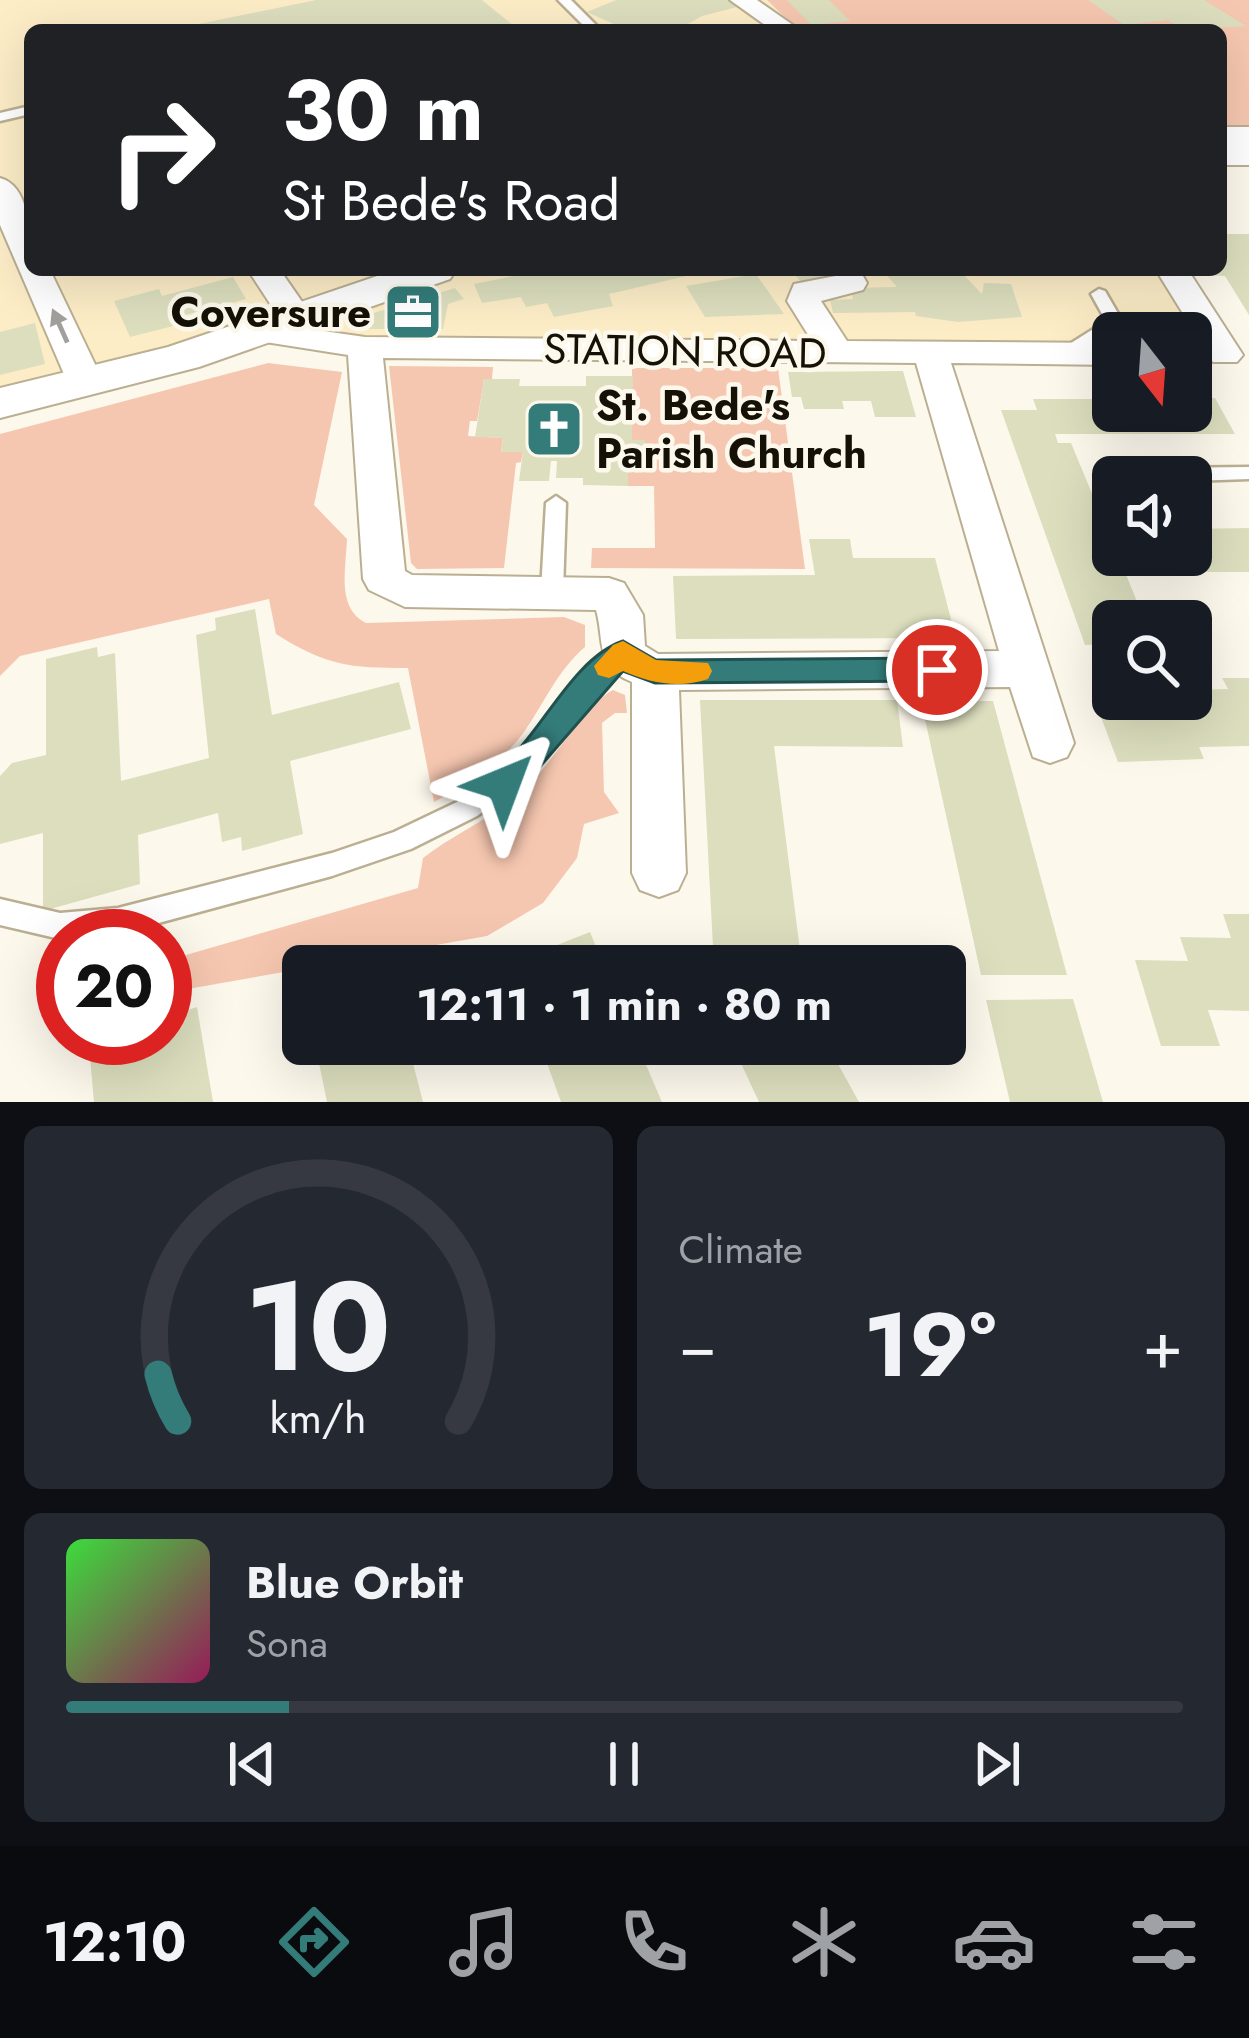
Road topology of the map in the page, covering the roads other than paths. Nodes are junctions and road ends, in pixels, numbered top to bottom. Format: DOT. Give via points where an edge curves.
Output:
graph roads {
  1 [pos="564,0"];
  2 [pos="740,0"];
  3 [pos="589,24"];
  4 [pos="778,24"];
  5 [pos="0,187"];
  6 [pos="24,246"];
  7 [pos="37,276"];
  8 [pos="266,276"];
  9 [pos="418,276"];
  10 [pos="1176,276"];
  11 [pos="851,284"];
  12 [pos="1099,294"];
  13 [pos="278,326"];
  14 [pos="365,347"];
  15 [pos="837,352"];
  16 [pos="931,354"];
  17 [pos="1066,354"];
  18 [pos="1092,354"];
  19 [pos="1222,355"];
  20 [pos="85,382"];
  21 [pos="0,403"];
  22 [pos="1249,473"];
  23 [pos="1212,474"];
  24 [pos="556,503"];
  25 [pos="552,590"];
  26 [pos="639,662"];
  27 [pos="1030,669"];
  28 [pos="1050,743"];
  29 [pos="659,873"];
  30 [pos="0,912"];
  1 -- 3 [label="lane"];
  2 -- 4 [label="street"];
  5 -- 6 [label="street"];
  20 -- 7 [label="street, one-way"];
  8 -- 13 [label="street"];
  9 -- 13 [label="street"];
  10 -- 19 [label="street"];
  11 -- 15 [label="street" via="806,291 804,301"];
  12 -- 17 [label="lane" via="1115,322"];
  13 -- 14 [label="street, STATION ROAD"];
  13 -- 20 [label="street"];
  14 -- 15 [label="street, STATION ROAD"];
  14 -- 25 [label="street" via="385,579 405,592"];
  15 -- 16 [label="street, STATION ROAD"];
  16 -- 17 [label="street, STATION ROAD"];
  16 -- 27 [label="street"];
  17 -- 18 [label="street, STATION ROAD"];
  20 -- 21 [label="street"];
  22 -- 23 [label="lane"];
  24 -- 25 [label="lane"];
  25 -- 26 [label="street" via="609,594"];
  26 -- 27 [label="street"];
  26 -- 29 [label="street"];
  26 -- 30 [label="lane" via="586,688 504,784 427,830 128,920 77,927"];
  27 -- 28 [label="street"];
}
